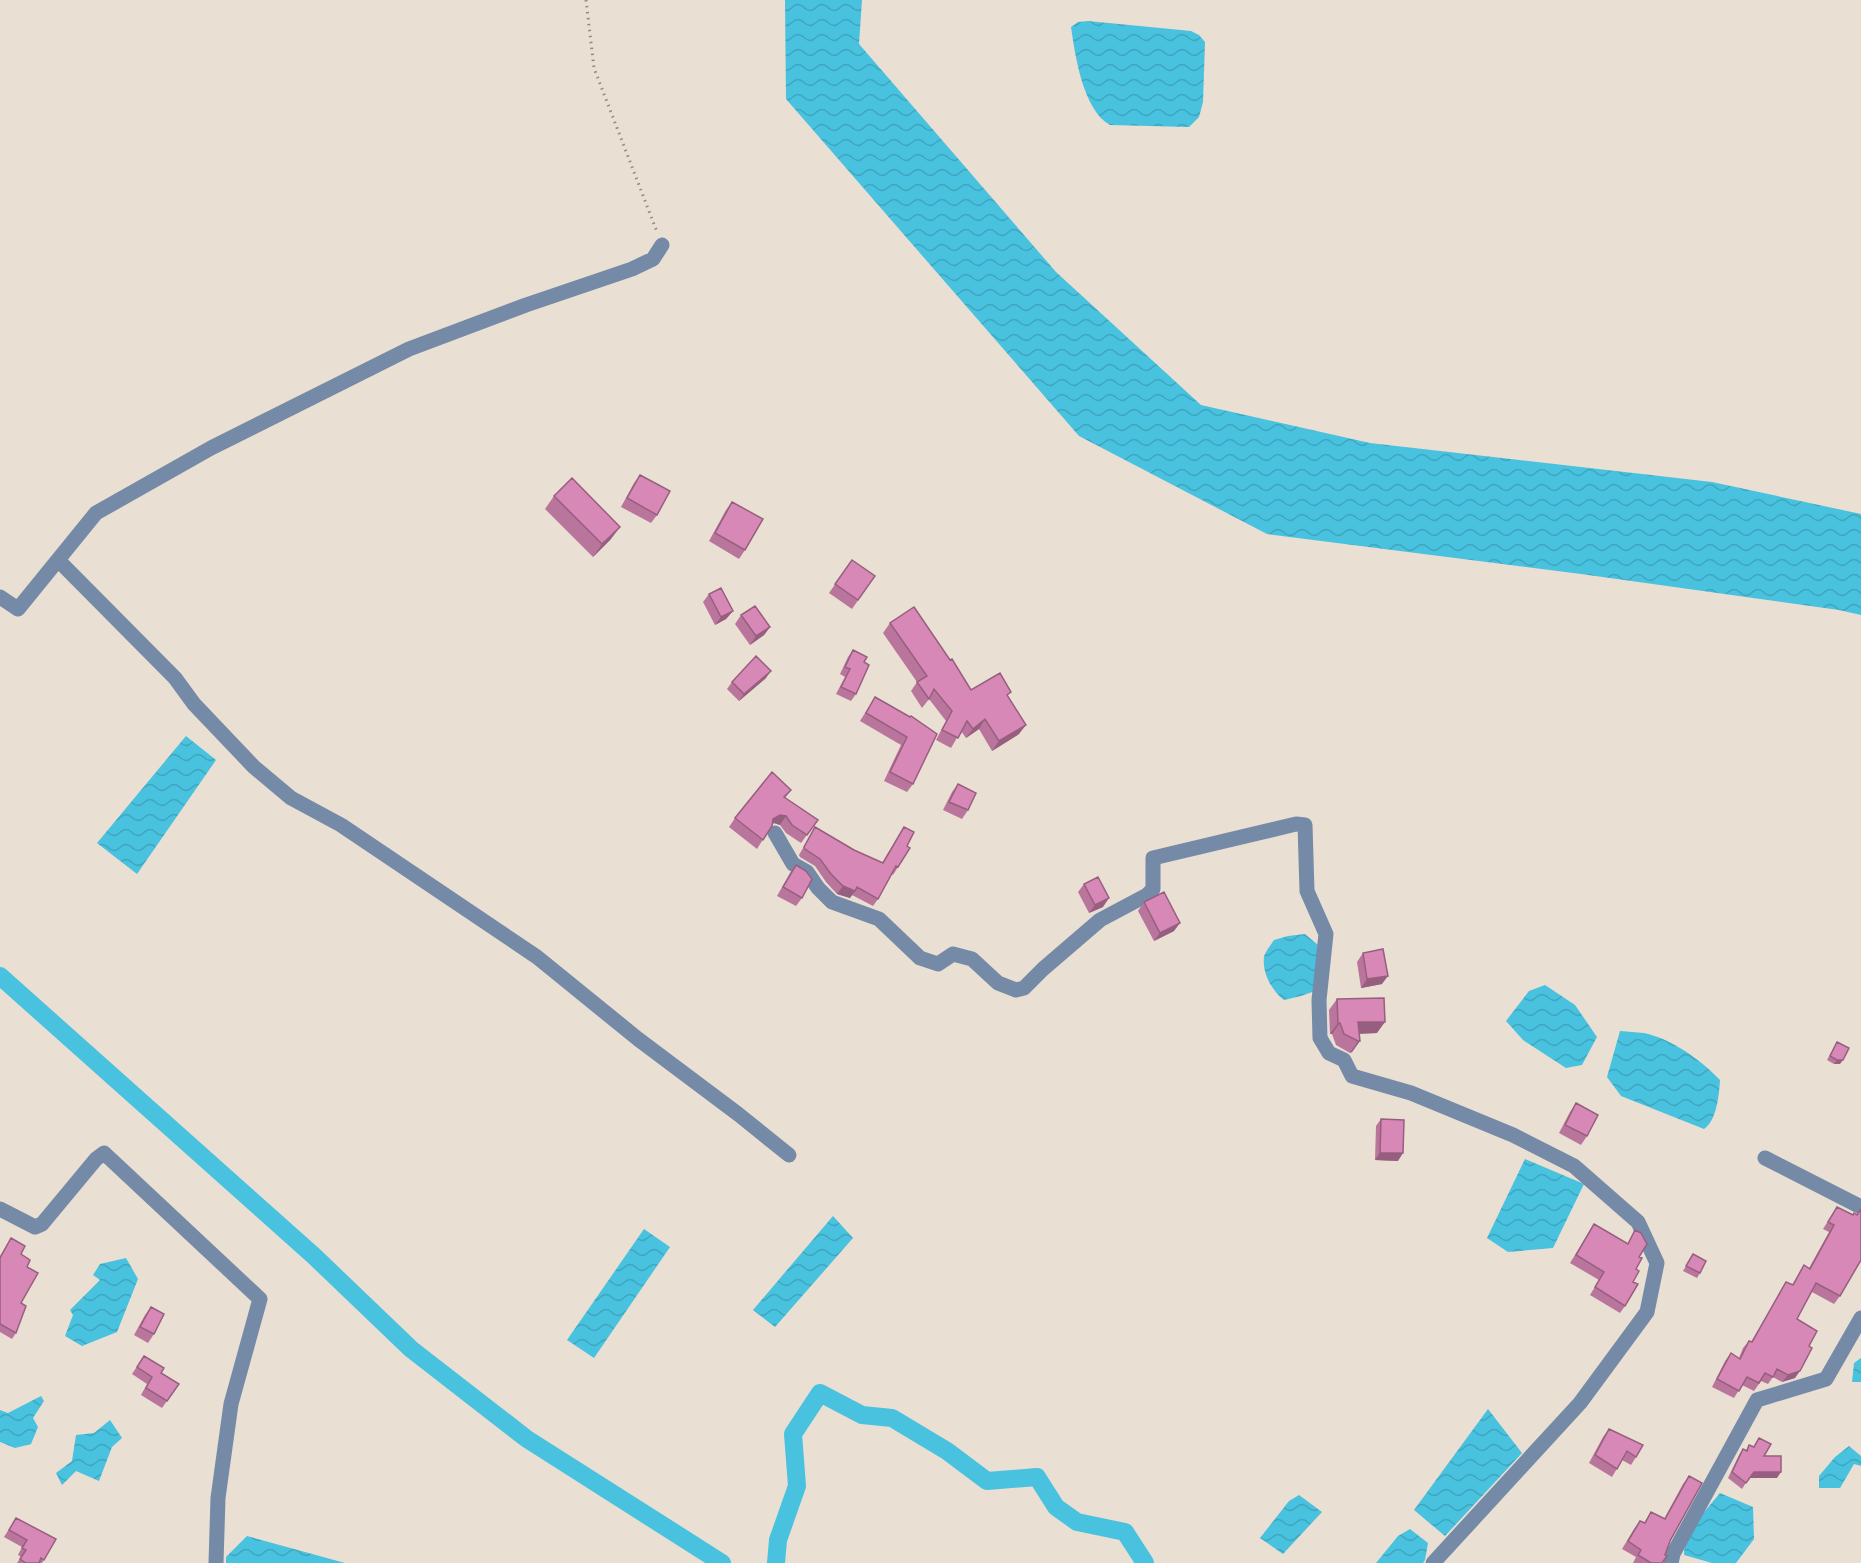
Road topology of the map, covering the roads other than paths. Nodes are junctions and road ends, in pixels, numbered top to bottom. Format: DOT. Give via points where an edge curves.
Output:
graph roads {
  1 [pos="662,245"];
  2 [pos="58,560"];
  3 [pos="0,597"];
  4 [pos="775,833"];
  5 [pos="789,1155"];
  6 [pos="1765,1158"];
  7 [pos="1861,1207"];
  8 [pos="0,1209"];
  9 [pos="1861,1318"];
  10 [pos="216,1563"];
  11 [pos="1433,1563"];
  12 [pos="1671,1563"];
  1 -- 2 [label="street" via="653,259 632,269 409,350 211,448 96,513"];
  2 -- 3 [label="street" via="18,609"];
  2 -- 5 [label="street" via="176,678 194,704 254,767 291,798 341,825 537,957"];
  4 -- 11 [label="street" via="793,864 807,872 832,902 879,919 920,958 938,964 953,954 972,959 998,983 1016,990 1024,988 1100,920 1148,895 1153,889 1154,858 1305,825 1307,891 1326,934 1319,1000 1320,1038 1329,1053 1344,1060 1352,1076 1411,1092 1513,1135 1574,1166 1638,1222 1657,1263 1647,1312 1580,1403"];
  6 -- 7 [label="street"];
  8 -- 10 [label="street" via="35,1227 42,1224 104,1153 260,1299 231,1404 218,1498"];
  9 -- 12 [label="street" via="1826,1379 1757,1400"];
}
